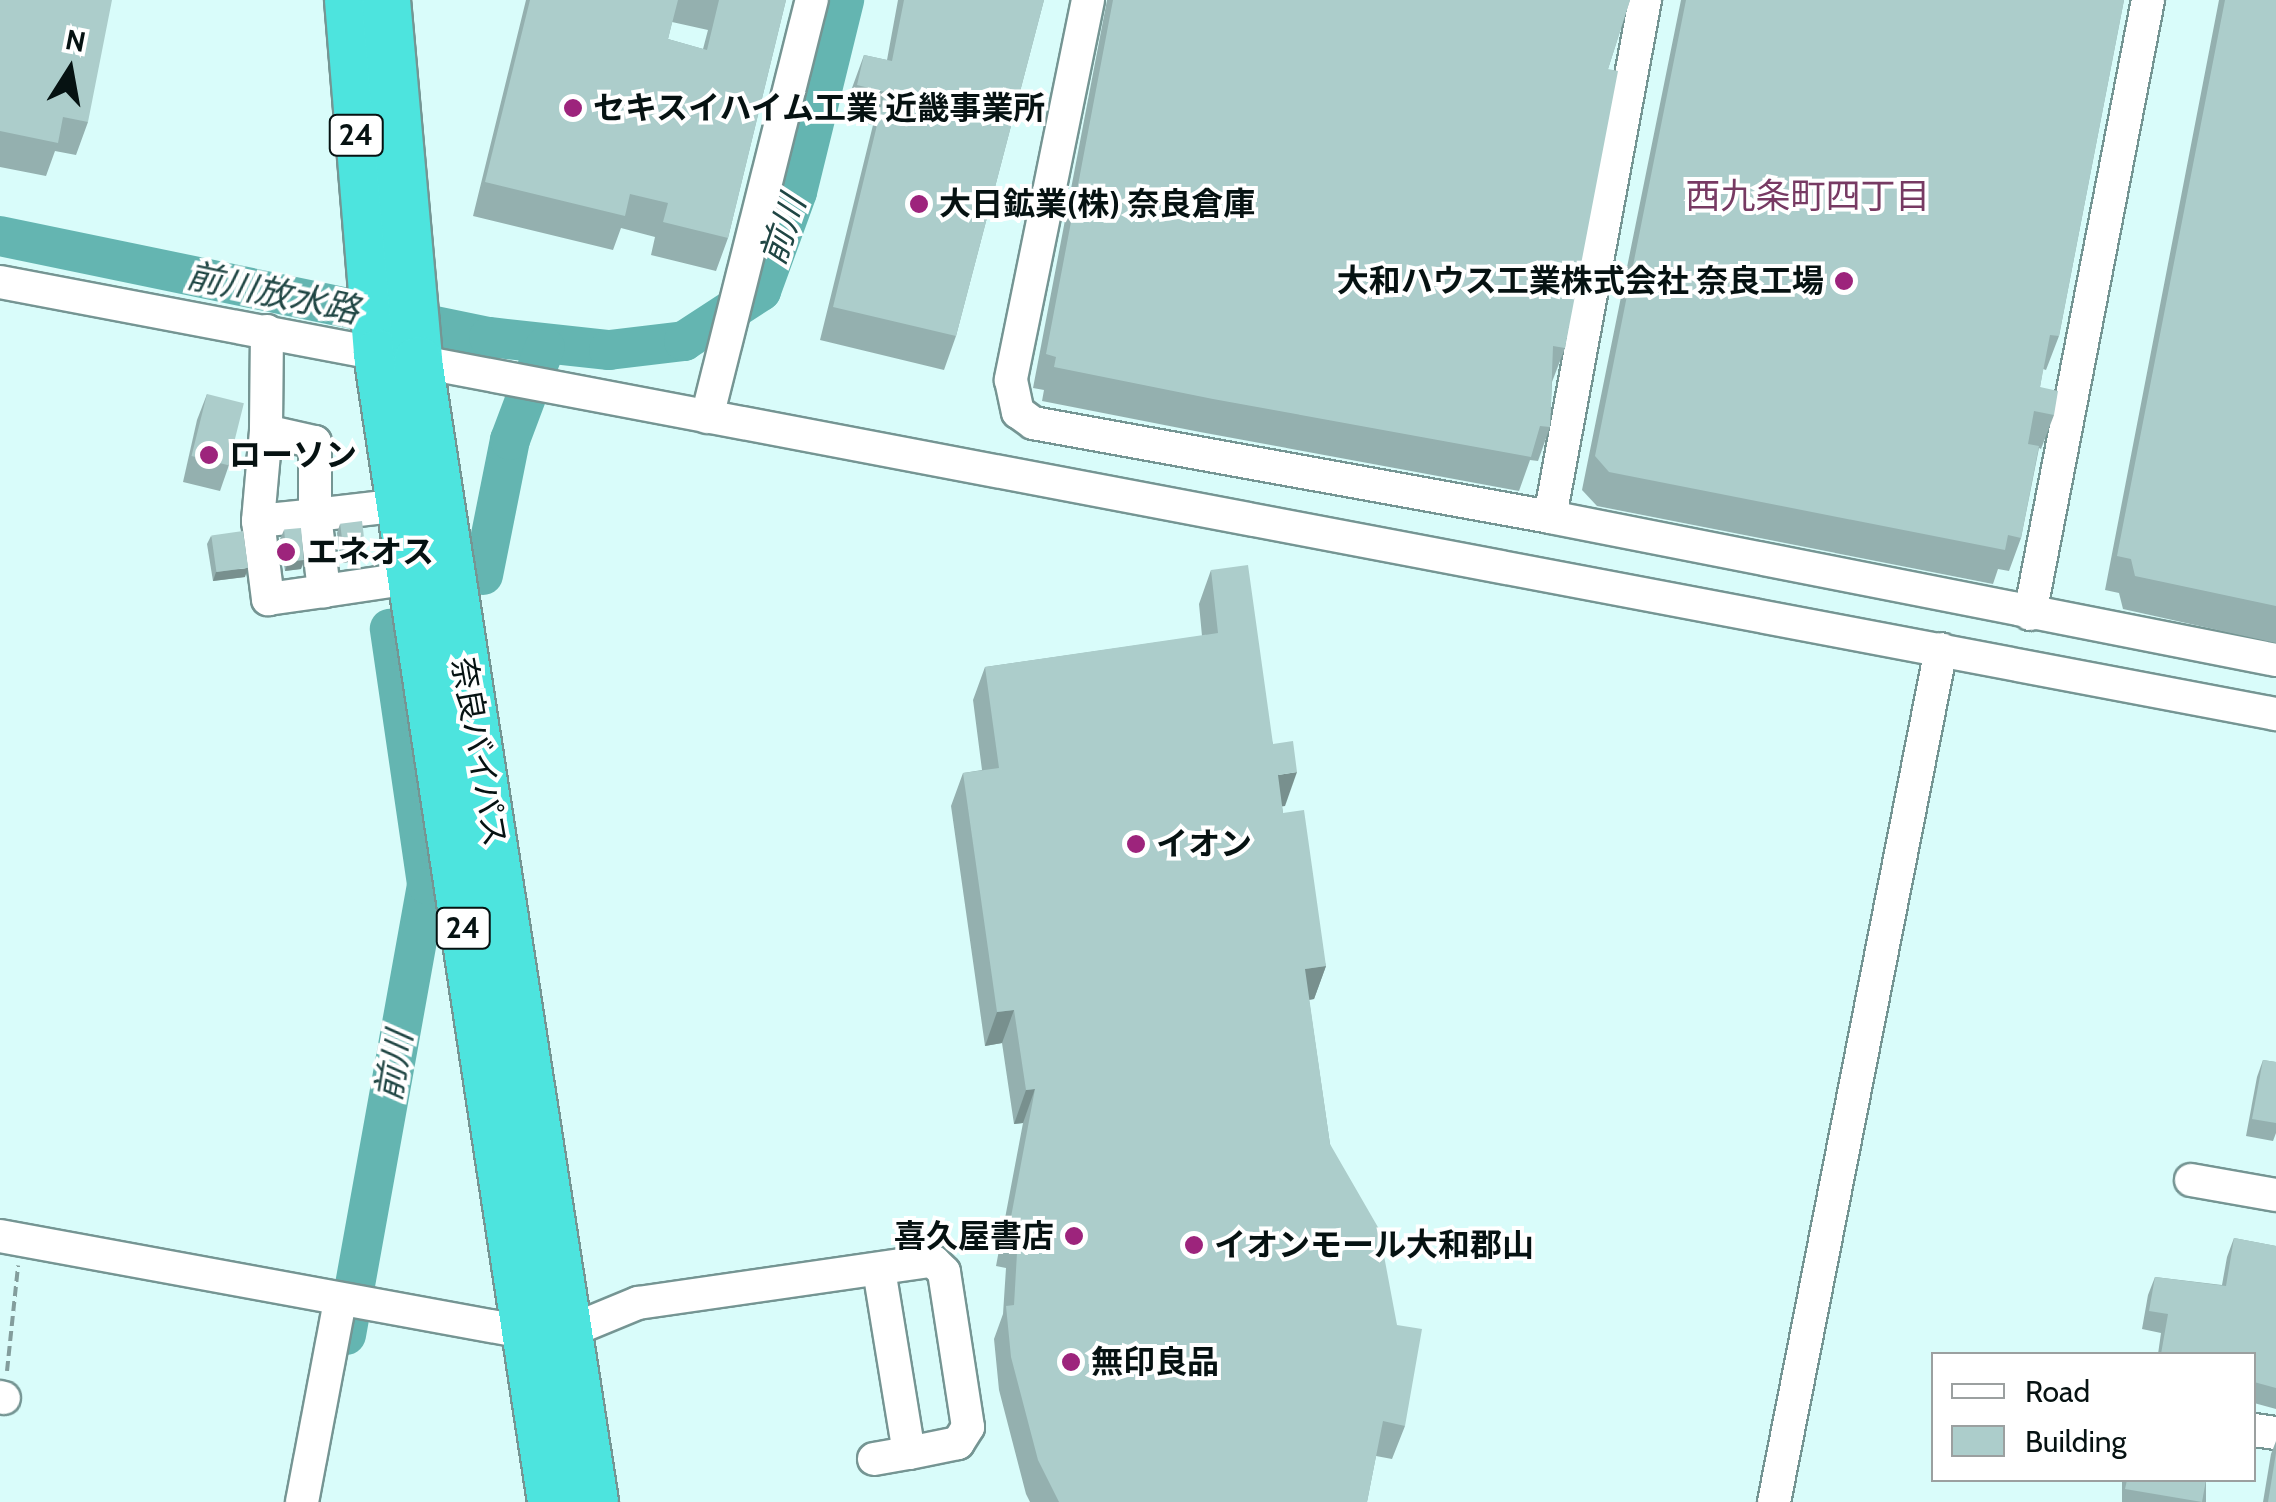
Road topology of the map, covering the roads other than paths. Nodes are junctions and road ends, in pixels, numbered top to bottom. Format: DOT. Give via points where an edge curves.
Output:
graph roads {
  1 [pos="349,0"];
  2 [pos="386,0"];
  3 [pos="812,0"];
  4 [pos="1088,0"];
  5 [pos="1645,0"];
  6 [pos="2148,0"];
  7 [pos="390,270"];
  8 [pos="0,282"];
  9 [pos="268,331"];
  10 [pos="397,342"];
  11 [pos="707,417"];
  12 [pos="266,431"];
  13 [pos="401,505"];
  14 [pos="315,515"];
  15 [pos="1550,517"];
  16 [pos="258,520"];
  17 [pos="411,578"];
  18 [pos="324,591"];
  19 [pos="2030,614"];
  20 [pos="1941,649"];
  21 [pos="2276,660"];
  22 [pos="2276,714"];
  23 [pos="2191,1180"];
  24 [pos="2276,1195"];
  25 [pos="12,1238"];
  26 [pos="879,1269"];
  27 [pos="353,1302"];
  28 [pos="549,1332"];
  29 [pos="909,1452"];
  30 [pos="874,1459"];
  31 [pos="302,1502"];
  32 [pos="552,1502"];
  33 [pos="594,1502"];
  34 [pos="1774,1502"];
  1 -- 7 [label="highway, 奈良バイパス / 24"];
  2 -- 7 [label="highway, 奈良バイパス / 24"];
  3 -- 11 [label="street"];
  4 -- 15 [label="street" via="1011,380 1018,412 1033,423"];
  5 -- 15 [label="street"];
  6 -- 19 [label="street"];
  7 -- 10 [label="highway, 奈良バイパス / 24"];
  8 -- 9 [label="street"];
  9 -- 10 [label="street"];
  9 -- 12 [label="street"];
  10 -- 11 [label="street"];
  10 -- 13 [label="highway, 奈良バイパス / 24"];
  10 -- 28 [label="highway, 奈良バイパス / 24"];
  11 -- 20 [label="street"];
  12 -- 14 [label="street" via="315,442"];
  12 -- 16 [label="street"];
  13 -- 14 [label="street"];
  13 -- 17 [label="highway, 奈良バイパス / 24"];
  14 -- 16 [label="street"];
  14 -- 18 [label="street"];
  15 -- 19 [label="street"];
  16 -- 18 [label="street" via="268,599"];
  17 -- 18 [label="street"];
  17 -- 28 [label="highway, 奈良バイパス / 24"];
  19 -- 21 [label="street"];
  20 -- 22 [label="street"];
  20 -- 34 [label="street"];
  23 -- 24 [label="street"];
  25 -- 27 [label="street"];
  26 -- 28 [label="street" via="638,1303"];
  26 -- 29 [label="street"];
  26 -- 29 [label="street" via="934,1262 947,1290 967,1434"];
  27 -- 28 [label="street"];
  27 -- 31 [label="street"];
  28 -- 32 [label="highway, 奈良バイパス / 24"];
  28 -- 33 [label="highway, 奈良バイパス / 24"];
  29 -- 30 [label="street"];
}
